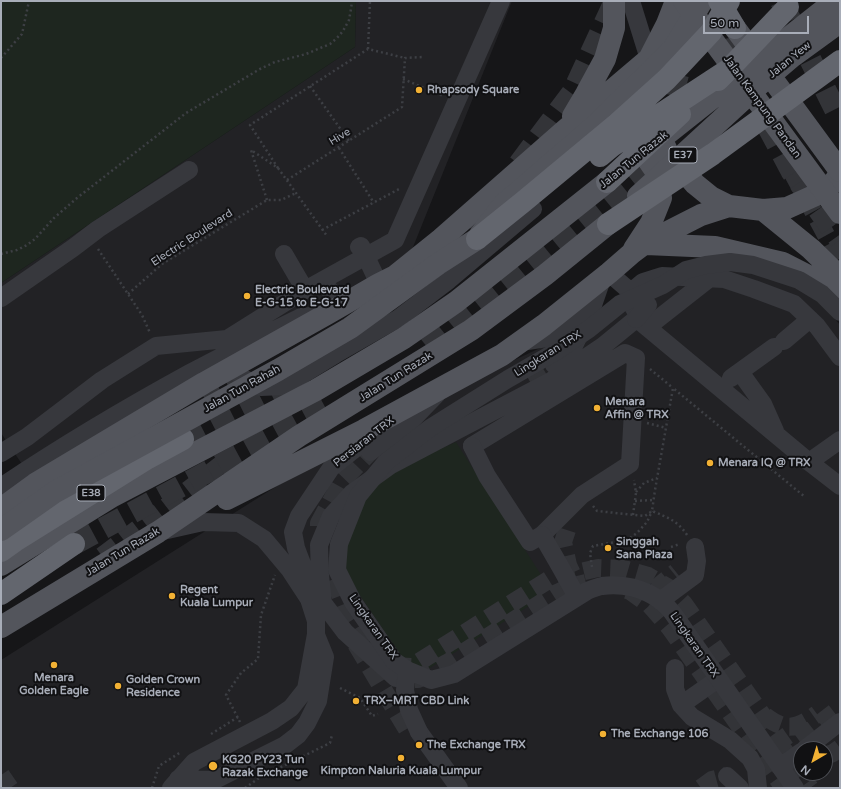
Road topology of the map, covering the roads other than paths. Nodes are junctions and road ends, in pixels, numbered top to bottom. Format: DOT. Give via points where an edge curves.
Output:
graph roads {
  1 [pos="501,1"];
  2 [pos="614,1"];
  3 [pos="631,1"];
  4 [pos="676,1"];
  5 [pos="684,1"];
  6 [pos="702,1"];
  7 [pos="715,1"];
  8 [pos="719,1"];
  9 [pos="729,1"];
  10 [pos="828,1"];
  11 [pos="835,1"];
  12 [pos="790,3"];
  13 [pos="840,17"];
  14 [pos="840,22"];
  15 [pos="735,28"];
  16 [pos="711,32"];
  17 [pos="649,59"];
  18 [pos="840,61"];
  19 [pos="728,70"];
  20 [pos="763,78"];
  21 [pos="557,137"];
  22 [pos="612,146"];
  23 [pos="840,153"];
  24 [pos="189,170"];
  25 [pos="840,173"];
  26 [pos="607,182"];
  27 [pos="729,206"];
  28 [pos="533,209"];
  29 [pos="763,210"];
  30 [pos="840,213"];
  31 [pos="608,224"];
  32 [pos="477,239"];
  33 [pos="433,245"];
  34 [pos="638,248"];
  35 [pos="284,254"];
  36 [pos="366,256"];
  37 [pos="417,268"];
  38 [pos="606,276"];
  39 [pos="330,277"];
  40 [pos="840,277"];
  41 [pos="710,278"];
  42 [pos="379,284"];
  43 [pos="663,285"];
  44 [pos="306,290"];
  45 [pos="631,292"];
  46 [pos="840,296"];
  47 [pos="1,298"];
  48 [pos="592,308"];
  49 [pos="334,310"];
  50 [pos="840,312"];
  51 [pos="810,319"];
  52 [pos="649,328"];
  53 [pos="364,331"];
  54 [pos="520,342"];
  55 [pos="336,354"];
  56 [pos="840,357"];
  57 [pos="554,364"];
  58 [pos="740,372"];
  59 [pos="241,377"];
  60 [pos="443,387"];
  61 [pos="719,387"];
  62 [pos="413,404"];
  63 [pos="776,434"];
  64 [pos="183,439"];
  65 [pos="840,440"];
  66 [pos="370,452"];
  67 [pos="1,453"];
  68 [pos="1,459"];
  69 [pos="809,462"];
  70 [pos="8,483"];
  71 [pos="840,486"];
  72 [pos="352,492"];
  73 [pos="1,508"];
  74 [pos="1,530"];
  75 [pos="158,532"];
  76 [pos="542,535"];
  77 [pos="330,543"];
  78 [pos="74,544"];
  79 [pos="695,547"];
  80 [pos="1,551"];
  81 [pos="1,565"];
  82 [pos="1,594"];
  83 [pos="577,597"];
  84 [pos="660,601"];
  85 [pos="323,603"];
  86 [pos="1,627"];
  87 [pos="316,627"];
  88 [pos="675,668"];
  89 [pos="407,670"];
  90 [pos="718,679"];
  91 [pos="306,689"];
  92 [pos="681,705"];
  93 [pos="840,722"];
  94 [pos="307,723"];
  95 [pos="815,741"];
  96 [pos="793,758"];
  97 [pos="780,768"];
  98 [pos="174,784"];
  99 [pos="459,788"];
  100 [pos="758,788"];
  101 [pos="795,788"];
  1 -- 36 [label="street" via="395,240"];
  2 -- 21 [label="main road" via="614,28 605,59 586,94"];
  3 -- 17 [label="street"];
  4 -- 17 [label="main road"];
  5 -- 30 [label="main road, Jalan Kampung Pandan, bridge"];
  6 -- 32 [label="main road, Jalan Tun Rahah, bridge" via="674,48 597,124 504,204"];
  7 -- 15 [label="main road, bridge"];
  8 -- 15 [label="highway, bridge"];
  9 -- 16 [label="highway, bridge"];
  10 -- 13 [label="main road"];
  11 -- 20 [label="main road, Jalan Yew / E37, bridge"];
  12 -- 19 [label="highway, bridge"];
  14 -- 20 [label="main road, Jalan Yew / E37, bridge"];
  15 -- 20 [label="main road, bridge"];
  16 -- 22 [label="highway, bridge"];
  16 -- 32 [label="highway, bridge" via="667,79 618,124"];
  17 -- 21 [label="main road"];
  17 -- 27 [label="main road" via="648,109 668,153 694,184 710,197"];
  18 -- 31 [label="highway, bridge" via="713,154"];
  19 -- 22 [label="highway, bridge"];
  19 -- 26 [label="highway, bridge"];
  20 -- 23 [label="street, bridge"];
  20 -- 25 [label="main road, bridge"];
  20 -- 26 [label="main road, Jalan Tun Razak / E37, bridge"];
  20 -- 31 [label="main road, Jalan Tun Razak / E37, bridge"];
  21 -- 33 [label="main road"];
  21 -- 34 [label="main road" via="608,126 632,135 657,173 661,198"];
  22 -- 28 [label="highway, bridge"];
  24 -- 47 [label="street" via="98,229"];
  25 -- 29 [label="main road" via="834,182 818,194 787,208"];
  26 -- 81 [label="main road, Jalan Tun Razak / E37" via="456,302 404,338 316,390 113,496"];
  27 -- 29 [label="main road"];
  27 -- 34 [label="main road" via="701,215"];
  28 -- 32 [label="highway, bridge"];
  28 -- 55 [label="street" via="449,280 399,318"];
  29 -- 40 [label="main road" via="811,249"];
  31 -- 75 [label="main road, Jalan Tun Razak / E37" via="471,330 299,436"];
  32 -- 74 [label="main road, Jalan Tun Rahah, bridge" via="350,328 55,492"];
  33 -- 37 [label="street"];
  33 -- 42 [label="main road" via="395,276"];
  34 -- 38 [label="main road"];
  34 -- 46 [label="main road" via="715,247 783,263 824,284"];
  35 -- 44 [label="street"];
  36 -- 39 [label="street"];
  36 -- 42 [label="street"];
  38 -- 45 [label="street"];
  38 -- 48 [label="street"];
  38 -- 54 [label="main road"];
  39 -- 44 [label="street"];
  39 -- 49 [label="street"];
  41 -- 45 [label="street" via="662,276 643,282"];
  41 -- 51 [label="street" via="724,279 794,304"];
  41 -- 52 [label="street"];
  42 -- 49 [label="main road"];
  43 -- 50 [label="street, Lingkaran TRX, bridge" via="686,270 706,265 730,262 753,265 799,280 822,294"];
  43 -- 72 [label="street, bridge" via="636,319 603,346 551,381 391,466"];
  43 -- 89 [label="street, Lingkaran TRX, bridge" via="620,304 555,352 430,428 386,462 358,496 339,544 337,570 353,602 394,661"];
  44 -- 67 [label="street" via="227,339 156,346 102,380 27,437"];
  45 -- 52 [label="street" via="634,308 642,323"];
  48 -- 54 [label="street" via="553,337"];
  48 -- 57 [label="street" via="570,354"];
  49 -- 70 [label="street" via="301,317 190,373 109,419"];
  49 -- 73 [label="main road" via="211,379 35,484"];
  51 -- 56 [label="street"];
  51 -- 58 [label="street"];
  52 -- 61 [label="street"];
  53 -- 55 [label="street"];
  54 -- 60 [label="main road" via="502,355"];
  55 -- 59 [label="street" via="284,386 261,387"];
  58 -- 61 [label="street"];
  58 -- 63 [label="street" via="763,404"];
  60 -- 62 [label="main road"];
  60 -- 66 [label="street" via="409,423"];
  61 -- 63 [label="street"];
  62 -- 75 [label="main road"];
  62 -- 85 [label="street, Persiaran TRX" via="331,468 299,516 293,532 296,548 304,569"];
  63 -- 69 [label="street"];
  64 -- 80 [label="highway, E38" via="148,458"];
  65 -- 69 [label="street"];
  68 -- 70 [label="street"];
  69 -- 71 [label="street"];
  72 -- 77 [label="street"];
  72 -- 85 [label="street" via="331,516 319,545"];
  75 -- 86 [label="main road, Jalan Tun Razak"];
  75 -- 87 [label="street" via="203,522 239,523 264,539 290,570 308,599"];
  76 -- 76 [label="street, bridge" via="530,542 472,446 625,353 636,358 630,464 582,495"];
  76 -- 83 [label="street, bridge"];
  78 -- 82 [label="highway"];
  79 -- 84 [label="street, bridge" via="695,575"];
  83 -- 84 [label="street, Lingkaran TRX, bridge" via="600,586 614,585 628,586 646,592"];
  83 -- 89 [label="street, Lingkaran TRX, bridge" via="454,674 431,680"];
  84 -- 90 [label="street, Lingkaran TRX, bridge" via="672,612"];
  85 -- 87 [label="street, Persiaran TRX" via="345,632 396,678 367,662"];
  87 -- 91 [label="street"];
  87 -- 94 [label="street" via="325,657 318,701"];
  88 -- 92 [label="street" via="675,689"];
  89 -- 99 [label="street, bridge" via="405,690 409,710 419,732"];
  90 -- 92 [label="street"];
  90 -- 97 [label="street, Lingkaran TRX, bridge"];
  91 -- 94 [label="street"];
  91 -- 98 [label="street" via="292,708 194,762"];
  92 -- 100 [label="street" via="692,717 730,740 750,758 756,769"];
  93 -- 95 [label="street"];
  94 -- 98 [label="street" via="298,736 285,745 215,780"];
  96 -- 97 [label="street, bridge"];
  97 -- 101 [label="street, Lingkaran TRX, bridge"];
}
